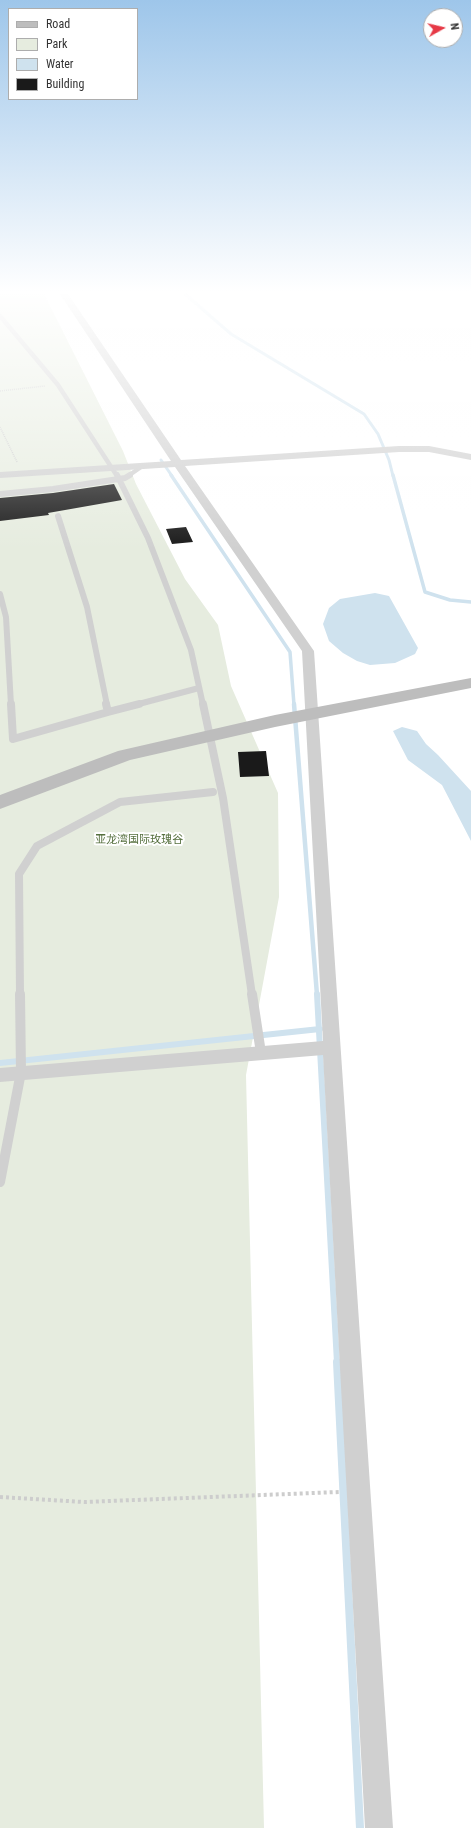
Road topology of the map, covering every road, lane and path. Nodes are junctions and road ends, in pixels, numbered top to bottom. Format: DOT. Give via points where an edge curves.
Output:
graph roads {
  1 [pos="53,379"];
  2 [pos="121,379"];
  3 [pos="58,385"];
  4 [pos="0,391"];
  5 [pos="0,427"];
  6 [pos="471,457"];
  7 [pos="178,464"];
  8 [pos="18,465"];
  9 [pos="141,467"];
  10 [pos="114,469"];
  11 [pos="0,475"];
  12 [pos="0,494"];
  13 [pos="58,516"];
  14 [pos="0,594"];
  15 [pos="471,674"];
  16 [pos="458,682"];
  17 [pos="199,688"];
  18 [pos="108,712"];
  19 [pos="0,788"];
  20 [pos="213,792"];
  21 [pos="0,802"];
  22 [pos="333,1047"];
  23 [pos="261,1053"];
  24 [pos="21,1072"];
  25 [pos="0,1075"];
  26 [pos="0,1182"];
  27 [pos="359,1491"];
  28 [pos="0,1497"];
  29 [pos="379,1828"];
  1 -- 3 [label="lane"];
  2 -- 7 [label="street"];
  3 -- 4 [label="path"];
  3 -- 10 [label="lane"];
  5 -- 8 [label="path"];
  6 -- 7 [label="street" via="429,449 399,449"];
  7 -- 9 [label="street"];
  7 -- 22 [label="street" via="308,651"];
  9 -- 10 [label="street"];
  9 -- 12 [label="lane" via="125,478"];
  10 -- 11 [label="street"];
  10 -- 17 [label="lane" via="148,538 191,650"];
  13 -- 18 [label="lane" via="87,607"];
  14 -- 18 [label="lane" via="6,617 13,739"];
  15 -- 16 [label="main road"];
  16 -- 19 [label="main road" via="249,714 131,744"];
  16 -- 21 [label="main road" via="125,755"];
  17 -- 18 [label="lane"];
  17 -- 23 [label="lane" via="223,798"];
  20 -- 24 [label="lane" via="120,802 37,846 19,874"];
  22 -- 23 [label="street"];
  22 -- 27 [label="street"];
  23 -- 24 [label="street"];
  24 -- 25 [label="street"];
  24 -- 26 [label="lane"];
  27 -- 28 [label="path" via="84,1502"];
  27 -- 29 [label="street"];
}
